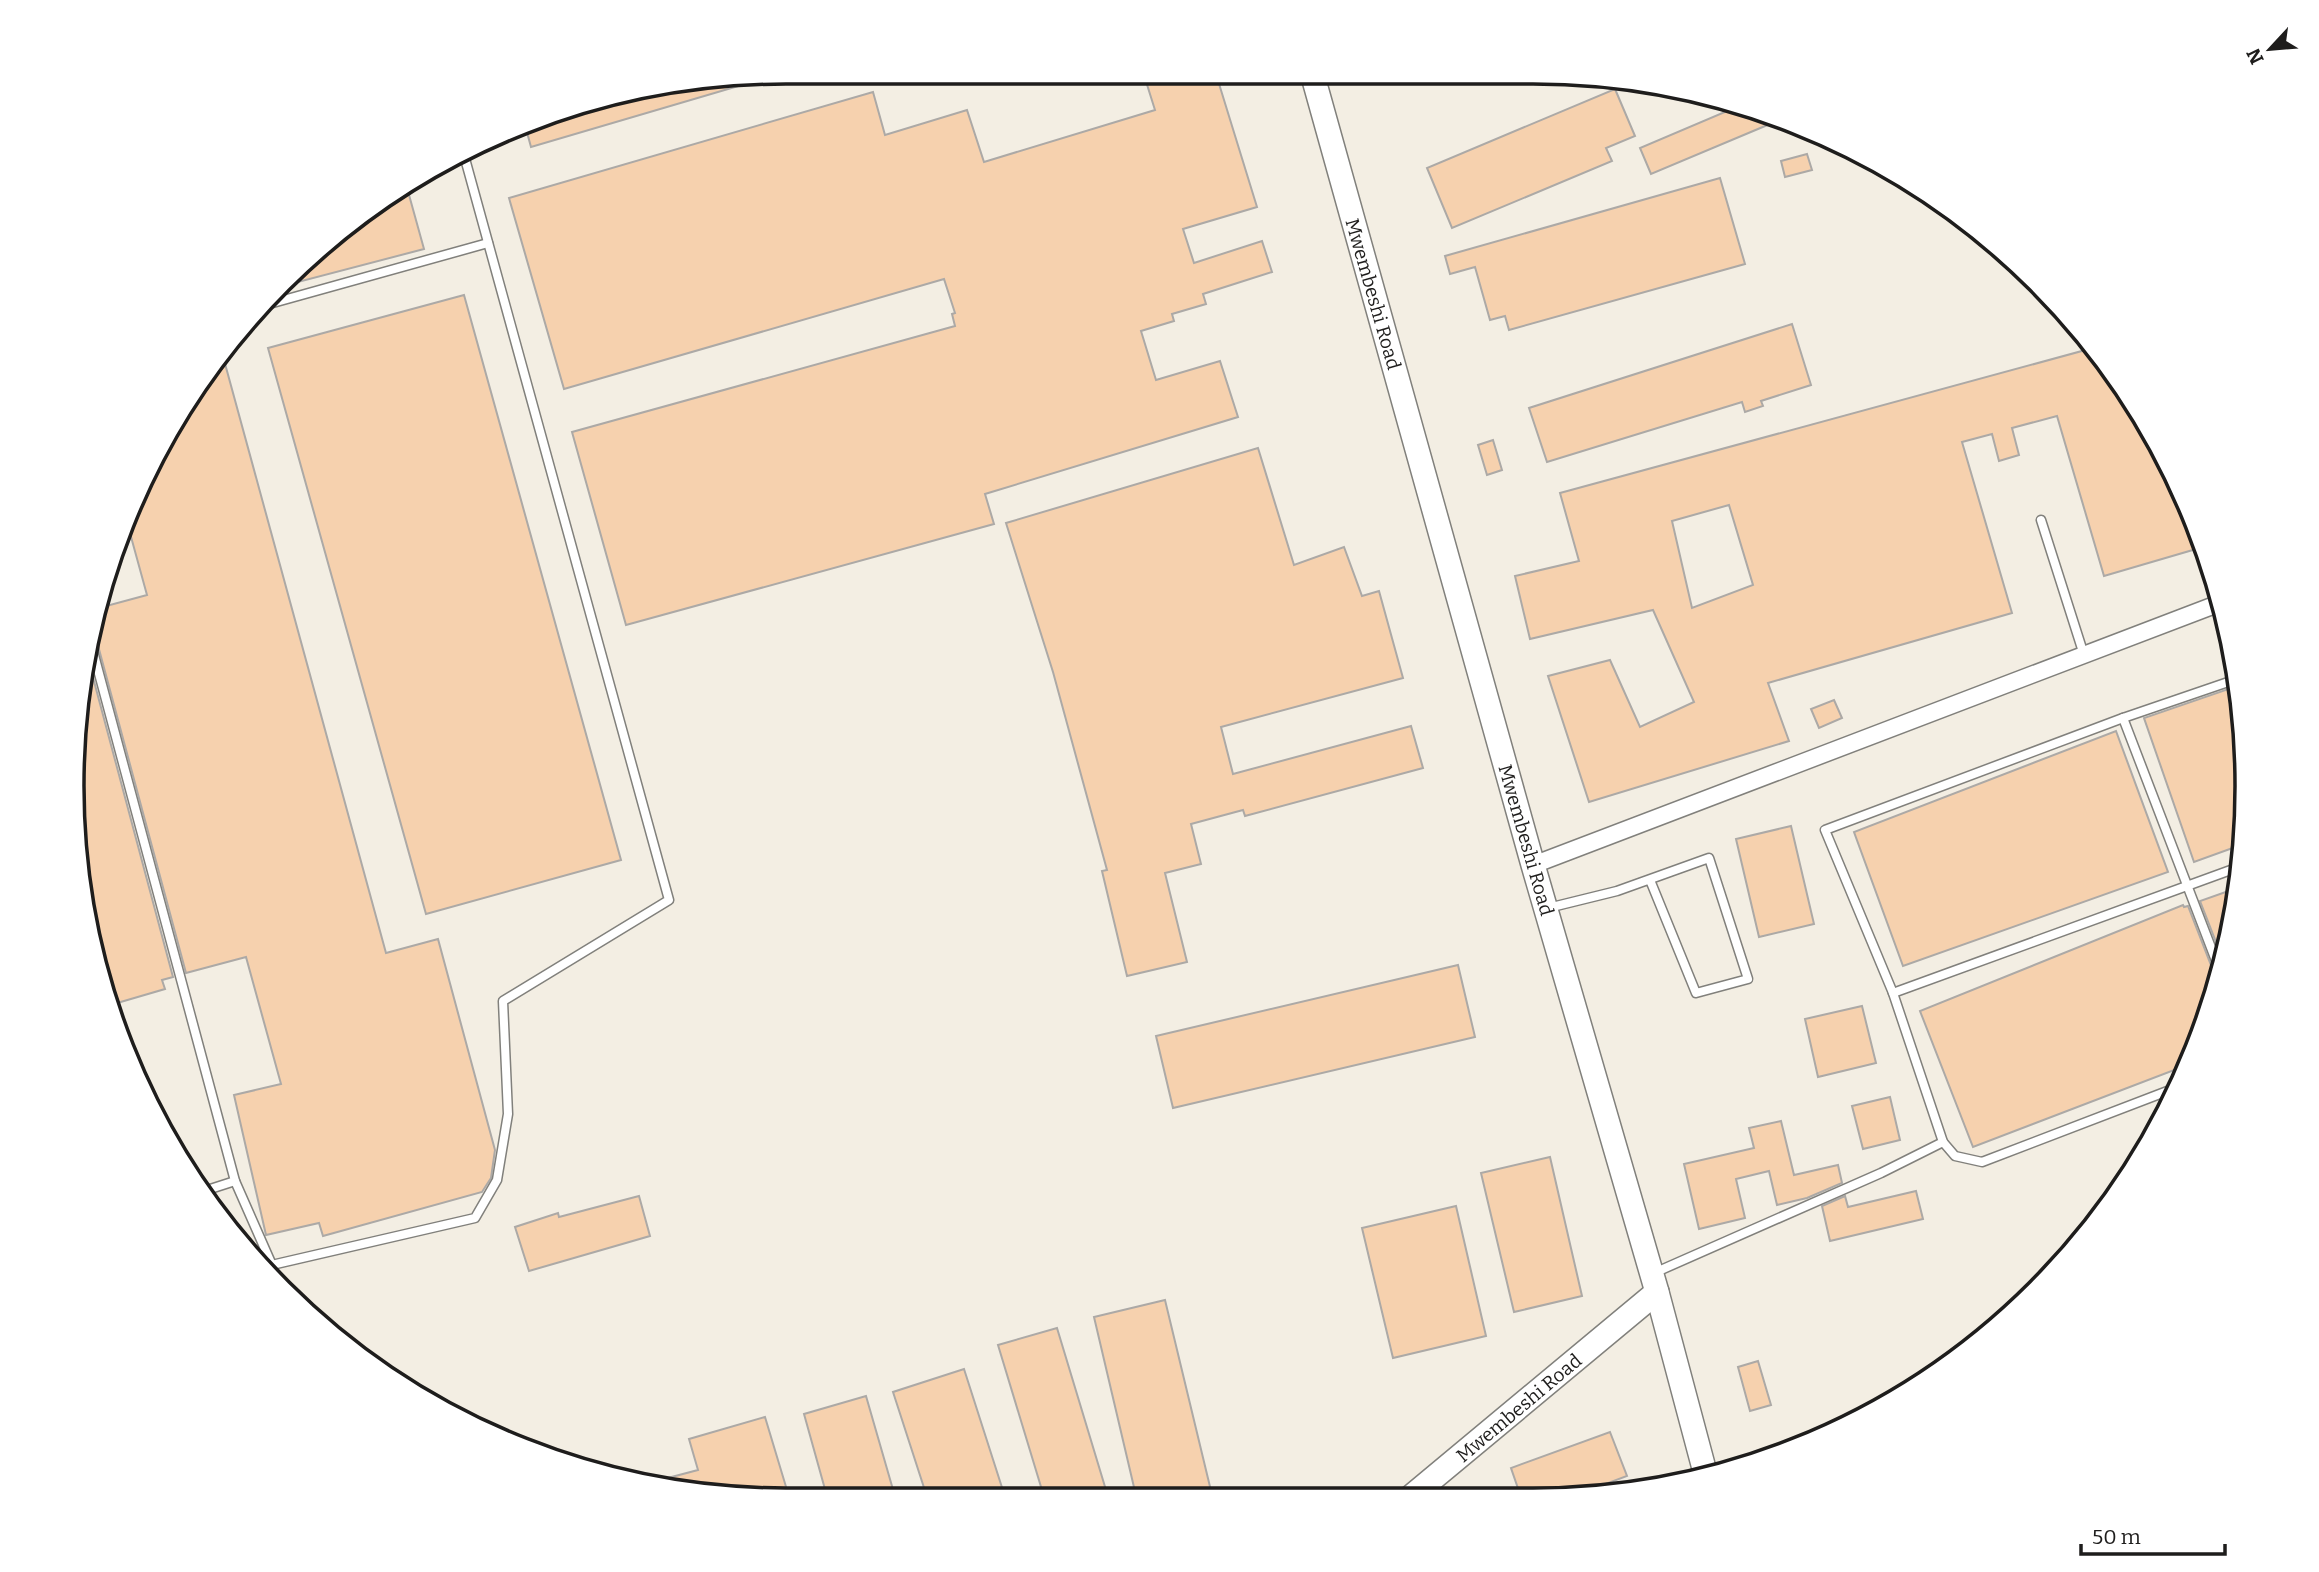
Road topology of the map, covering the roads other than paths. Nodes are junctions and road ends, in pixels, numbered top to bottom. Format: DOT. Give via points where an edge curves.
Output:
graph roads {
  1 [pos="1315,84"];
  2 [pos="466,161"];
  3 [pos="488,243"];
  4 [pos="279,301"];
  5 [pos="2041,520"];
  6 [pos="2212,606"];
  7 [pos="2084,656"];
  8 [pos="95,660"];
  9 [pos="2227,682"];
  10 [pos="2123,718"];
  11 [pos="1533,865"];
  12 [pos="2230,870"];
  13 [pos="1650,880"];
  14 [pos="2188,886"];
  15 [pos="1545,909"];
  16 [pos="2214,955"];
  17 [pos="1893,993"];
  18 [pos="2165,1092"];
  19 [pos="1943,1142"];
  20 [pos="235,1181"];
  21 [pos="211,1189"];
  22 [pos="271,1262"];
  23 [pos="273,1265"];
  24 [pos="1654,1283"];
  25 [pos="1704,1467"];
  26 [pos="1421,1488"];
  1 -- 11 [label="street, Mwembeshi Road"];
  2 -- 3 [label="lane"];
  3 -- 4 [label="lane"];
  3 -- 23 [label="lane" via="669,900 503,1001 508,1114 497,1180 475,1218"];
  5 -- 7 [label="lane"];
  6 -- 7 [label="street"];
  7 -- 11 [label="street"];
  8 -- 20 [label="lane"];
  9 -- 10 [label="lane"];
  10 -- 14 [label="lane"];
  10 -- 17 [label="lane" via="1825,830"];
  11 -- 15 [label="street, Mwembeshi Road"];
  12 -- 14 [label="lane"];
  13 -- 13 [label="lane" via="1709,858 1748,979 1696,993"];
  13 -- 15 [label="lane"];
  14 -- 16 [label="lane"];
  14 -- 17 [label="lane"];
  15 -- 24 [label="street, Mwembeshi Road"];
  17 -- 19 [label="lane"];
  18 -- 19 [label="lane" via="1982,1162 1955,1156"];
  19 -- 24 [label="lane"];
  20 -- 21 [label="lane"];
  20 -- 22 [label="lane"];
  24 -- 25 [label="street"];
  24 -- 26 [label="street, Mwembeshi Road"];
}
